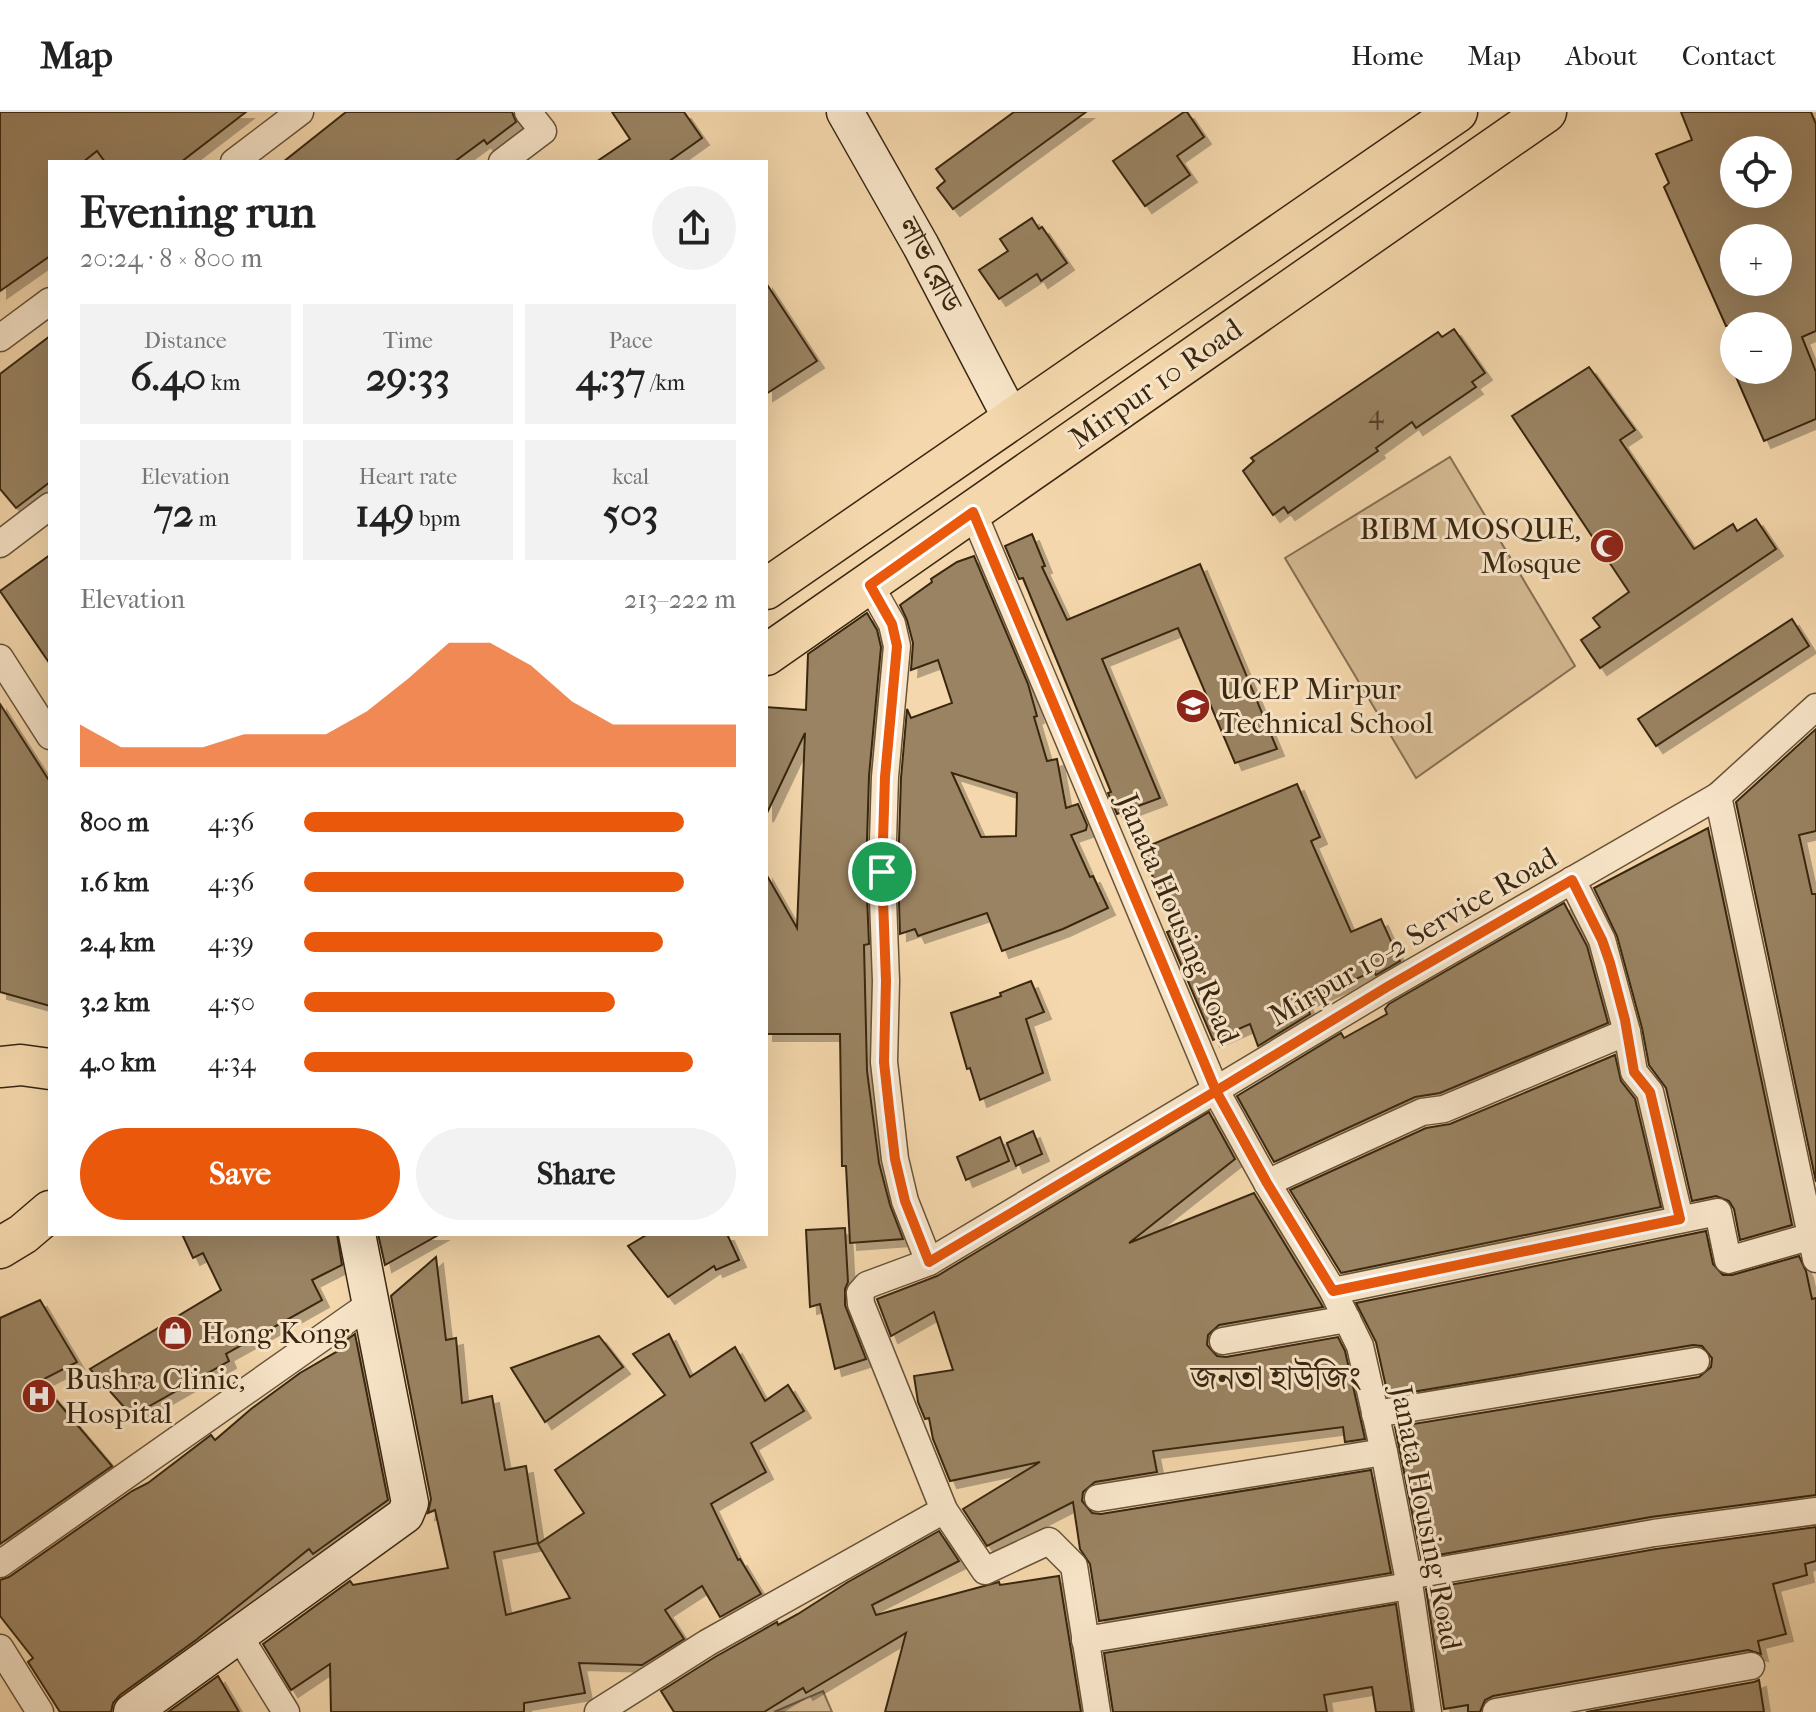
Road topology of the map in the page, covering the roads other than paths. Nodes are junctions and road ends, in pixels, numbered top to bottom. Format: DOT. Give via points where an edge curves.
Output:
graph roads {
  1 [pos="300,112"];
  2 [pos="845,112"];
  3 [pos="1457,112"];
  4 [pos="1546,112"];
  5 [pos="535,122"];
  6 [pos="1412,143"];
  7 [pos="237,160"];
  8 [pos="504,160"];
  9 [pos="1442,185"];
  10 [pos="48,302"];
  11 [pos="0,338"];
  12 [pos="1012,420"];
  13 [pos="48,508"];
  14 [pos="973,512"];
  15 [pos="0,544"];
  16 [pos="870,585"];
  17 [pos="768,588"];
  18 [pos="768,654"];
  19 [pos="0,658"];
  20 [pos="1816,707"];
  21 [pos="48,733"];
  22 [pos="1718,796"];
  23 [pos="1572,880"];
  24 [pos="1627,1032"];
  25 [pos="48,1066"];
  26 [pos="0,1067"];
  27 [pos="1216,1091"];
  28 [pos="1267,1183"];
  29 [pos="48,1213"];
  30 [pos="1680,1219"];
  31 [pos="357,1236"];
  32 [pos="1814,1244"];
  33 [pos="0,1248"];
  34 [pos="929,1262"];
  35 [pos="1333,1291"];
  36 [pos="370,1304"];
  37 [pos="1347,1319"];
  38 [pos="1223,1341"];
  39 [pos="1696,1361"];
  40 [pos="1375,1414"];
  41 [pos="1384,1452"];
  42 [pos="1098,1498"];
  43 [pos="944,1510"];
  44 [pos="1816,1511"];
  45 [pos="0,1564"];
  46 [pos="1408,1581"];
  47 [pos="239,1636"];
  48 [pos="1085,1640"];
  49 [pos="0,1648"];
  50 [pos="1751,1666"];
  51 [pos="40,1712"];
  52 [pos="132,1712"];
  53 [pos="286,1712"];
  54 [pos="598,1712"];
  55 [pos="1097,1712"];
  56 [pos="1428,1712"];
  57 [pos="1496,1712"];
  1 -- 7 [label="street"];
  2 -- 12 [label="street, লাভ রোড"];
  3 -- 6 [label="main road, Mirpur 10 Road"];
  4 -- 9 [label="main road, Mirpur 10 Road"];
  5 -- 8 [label="street"];
  6 -- 9 [label="main road"];
  6 -- 12 [label="main road, Mirpur 10 Road"];
  9 -- 14 [label="main road, Mirpur 10 Road"];
  10 -- 11 [label="street"];
  12 -- 17 [label="main road, Mirpur 10 Road"];
  13 -- 15 [label="street"];
  14 -- 16 [label="main road, Mirpur 10 Road"];
  14 -- 27 [label="street, Janata Housing Road"];
  16 -- 18 [label="main road, Mirpur 10 Road"];
  16 -- 34 [label="street" via="892,624 897,646 882,872 884,1062 895,1159"];
  19 -- 21 [label="street"];
  20 -- 22 [label="street, Mirpur 10-2 Service Road"];
  22 -- 23 [label="street, Mirpur 10-2 Service Road"];
  22 -- 32 [label="street"];
  23 -- 24 [label="street" via="1602,940"];
  23 -- 27 [label="street, Mirpur 10-2 Service Road"];
  24 -- 28 [label="street" via="1444,1109 1422,1112"];
  24 -- 30 [label="street" via="1634,1072 1650,1092"];
  25 -- 26 [label="main road"];
  27 -- 28 [label="street, Janata Housing Road"];
  27 -- 34 [label="street, Mirpur 10-2 Service Road"];
  28 -- 35 [label="street, Janata Housing Road"];
  29 -- 33 [label="main road"];
  30 -- 32 [label="street" via="1718,1212 1728,1260"];
  30 -- 35 [label="street"];
  31 -- 36 [label="street"];
  34 -- 43 [label="street, Mirpur 10-2 Service Road" via="867,1285 860,1293"];
  35 -- 37 [label="street, Janata Housing Road"];
  36 -- 45 [label="street"];
  36 -- 47 [label="street" via="410,1503 405,1515"];
  37 -- 38 [label="street"];
  37 -- 40 [label="street, Janata Housing Road" via="1360,1346"];
  39 -- 40 [label="street"];
  40 -- 41 [label="street, Janata Housing Road"];
  41 -- 42 [label="street"];
  41 -- 46 [label="street, Janata Housing Road"];
  43 -- 48 [label="street" via="985,1571 1049,1541 1074,1566"];
  43 -- 54 [label="street" via="707,1643"];
  44 -- 46 [label="street" via="1654,1533"];
  46 -- 48 [label="street"];
  46 -- 56 [label="street, Janata Housing Road"];
  47 -- 52 [label="street"];
  47 -- 53 [label="street"];
  48 -- 55 [label="street"];
  49 -- 51 [label="street"];
  50 -- 57 [label="street"];
}
